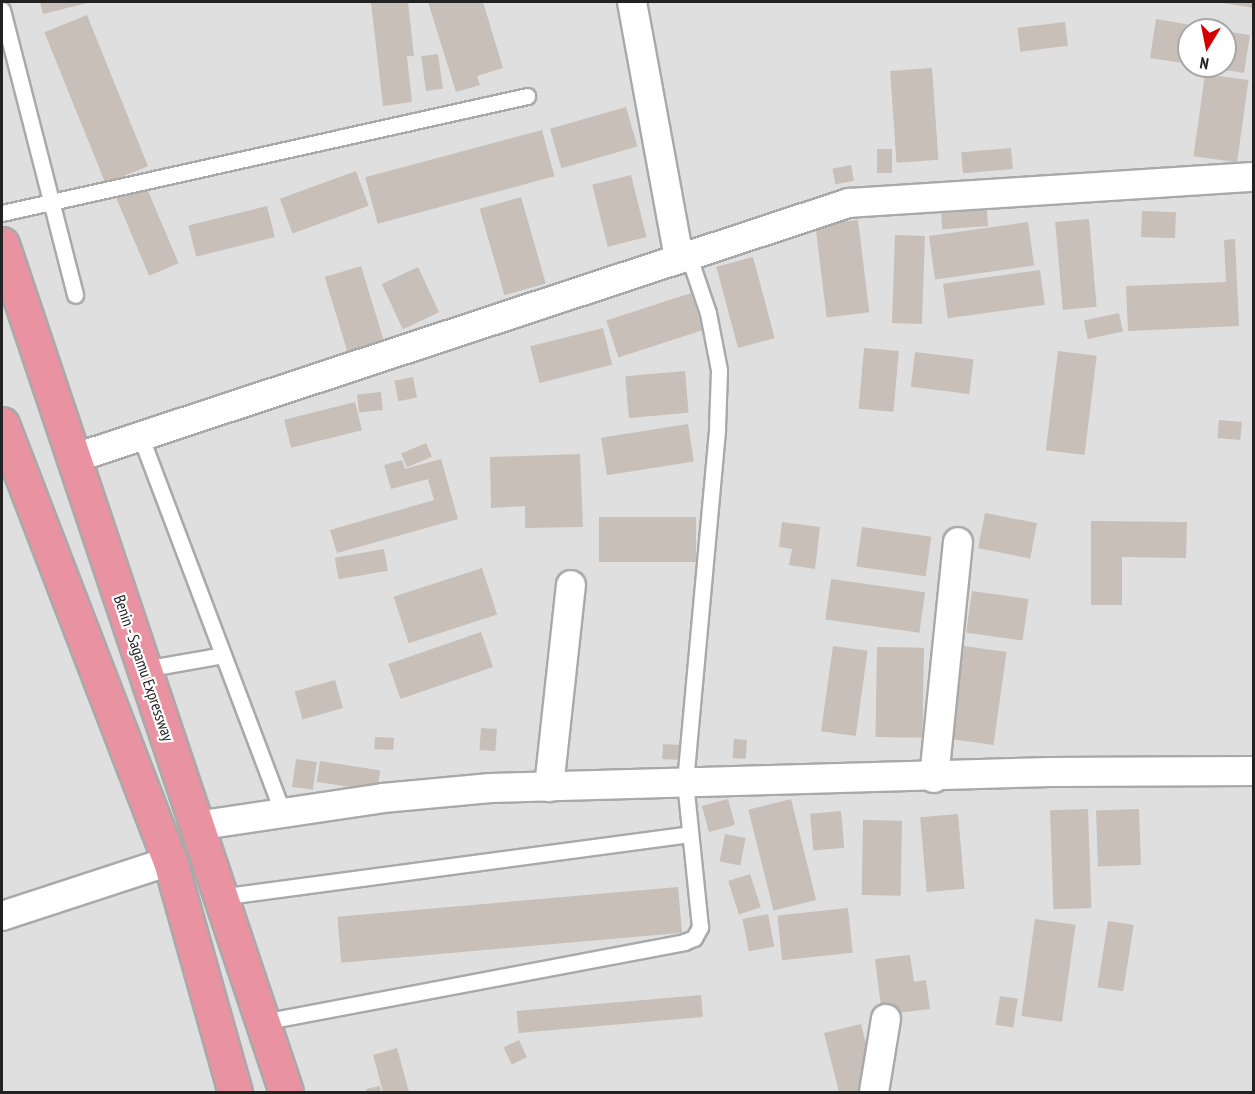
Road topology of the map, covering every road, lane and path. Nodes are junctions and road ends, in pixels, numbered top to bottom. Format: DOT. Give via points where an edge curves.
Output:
graph roads {
  1 [pos="632,2"];
  2 [pos="2,10"];
  3 [pos="527,96"];
  4 [pos="1254,177"];
  5 [pos="50,201"];
  6 [pos="2,213"];
  7 [pos="2,244"];
  8 [pos="683,255"];
  9 [pos="75,295"];
  10 [pos="140,435"];
  11 [pos="5,442"];
  12 [pos="72,459"];
  13 [pos="958,542"];
  14 [pos="572,585"];
  15 [pos="223,655"];
  16 [pos="144,669"];
  17 [pos="1254,771"];
  18 [pos="934,778"];
  19 [pos="685,782"];
  20 [pos="549,787"];
  21 [pos="283,813"];
  22 [pos="196,826"];
  23 [pos="690,834"];
  24 [pos="170,861"];
  25 [pos="219,897"];
  26 [pos="2,916"];
  27 [pos="886,1019"];
  28 [pos="262,1022"];
  29 [pos="235,1092"];
  30 [pos="286,1092"];
  31 [pos="874,1092"];
  1 -- 8 [label="street"];
  2 -- 5 [label="lane"];
  3 -- 5 [label="lane"];
  4 -- 8 [label="street" via="849,203"];
  5 -- 6 [label="lane"];
  5 -- 9 [label="lane"];
  7 -- 12 [label="highway, Benin - Sagamu Expressway"];
  8 -- 10 [label="street"];
  8 -- 19 [label="lane" via="708,313 719,370"];
  10 -- 12 [label="street"];
  10 -- 15 [label="lane"];
  11 -- 24 [label="highway"];
  12 -- 16 [label="highway, Benin - Sagamu Expressway"];
  13 -- 18 [label="street"];
  14 -- 20 [label="street"];
  15 -- 16 [label="lane"];
  15 -- 21 [label="lane"];
  16 -- 22 [label="highway, Benin - Sagamu Expressway"];
  17 -- 18 [label="street" via="1051,772"];
  18 -- 19 [label="street"];
  19 -- 20 [label="street"];
  19 -- 23 [label="lane"];
  20 -- 21 [label="street" via="424,794"];
  21 -- 22 [label="street"];
  22 -- 25 [label="highway, Benin - Sagamu Expressway"];
  23 -- 25 [label="lane"];
  23 -- 28 [label="lane" via="700,927 694,938"];
  24 -- 26 [label="street"];
  24 -- 29 [label="highway"];
  25 -- 28 [label="highway, Benin - Sagamu Expressway"];
  27 -- 31 [label="street"];
  28 -- 30 [label="highway, Benin - Sagamu Expressway"];
}
